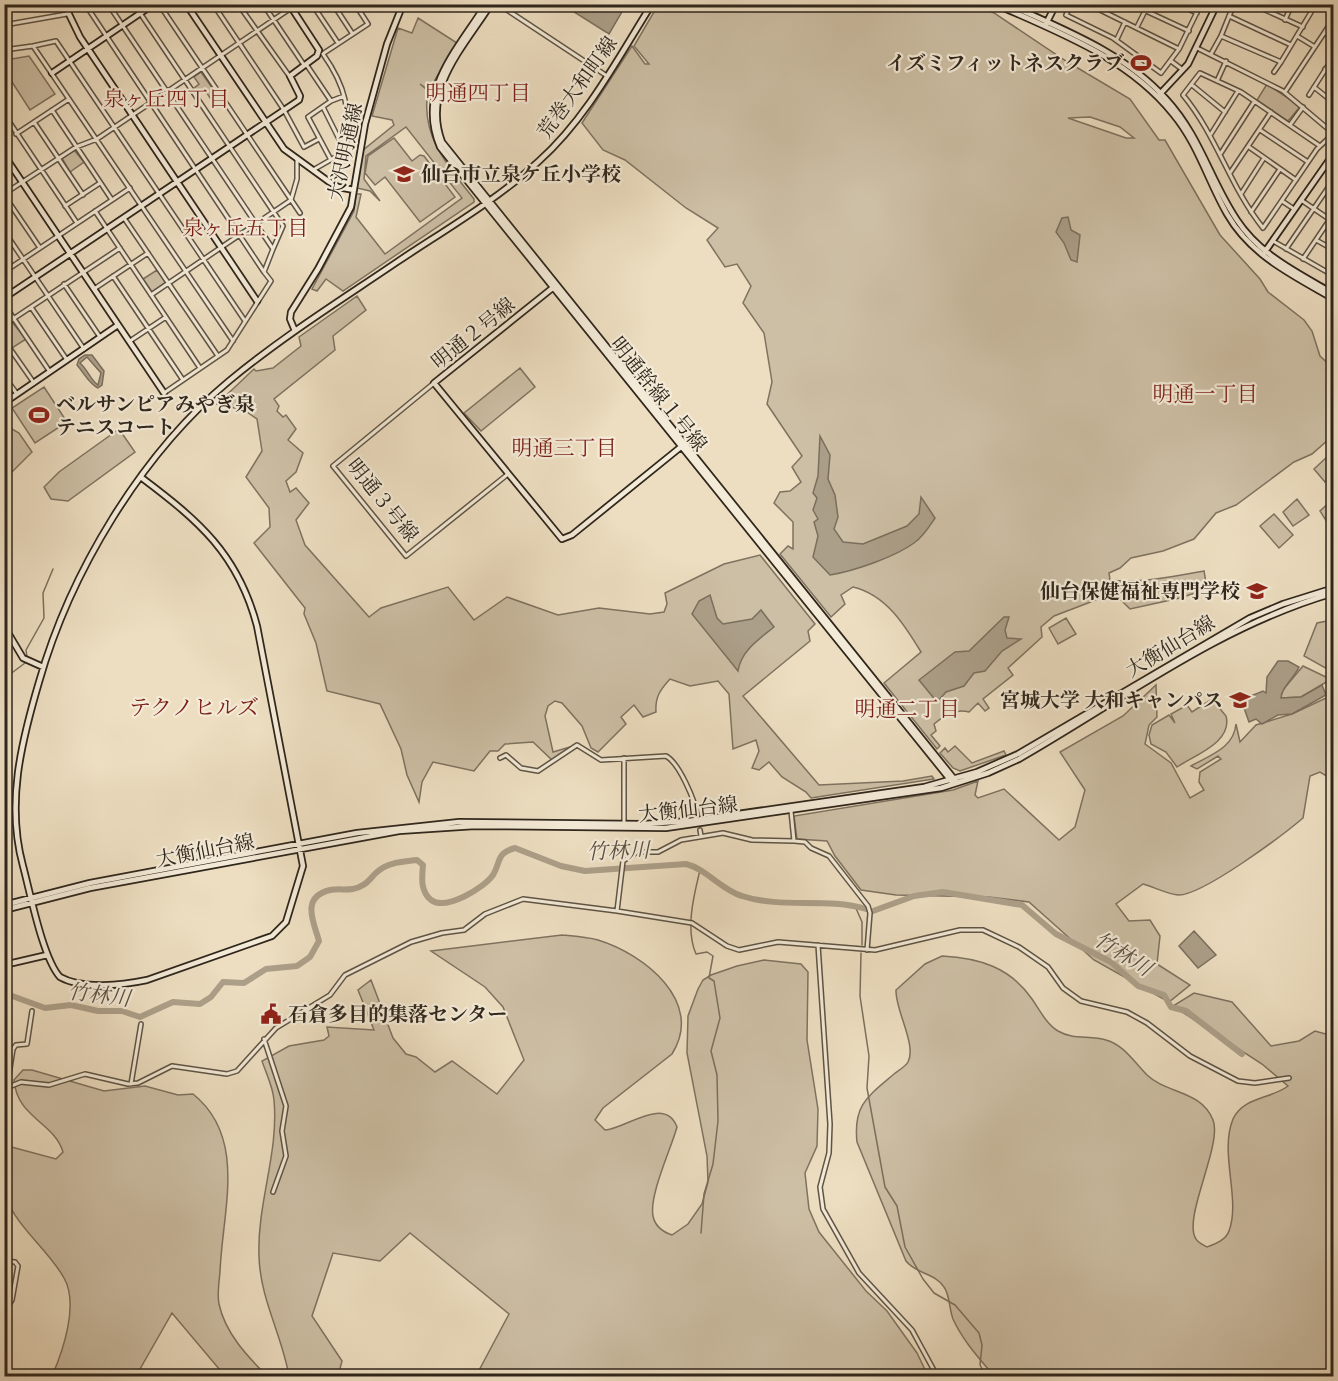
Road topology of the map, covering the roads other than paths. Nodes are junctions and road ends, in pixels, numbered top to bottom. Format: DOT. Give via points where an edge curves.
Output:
graph roads {
  1 [pos="64,4"];
  2 [pos="85,4"];
  3 [pos="108,4"];
  4 [pos="134,4"];
  5 [pos="154,4"];
  6 [pos="159,4"];
  7 [pos="186,4"];
  8 [pos="213,4"];
  9 [pos="238,4"];
  10 [pos="263,4"];
  11 [pos="312,4"];
  12 [pos="333,4"];
  13 [pos="355,4"];
  14 [pos="403,4"];
  15 [pos="488,4"];
  16 [pos="498,4"];
  17 [pos="652,4"];
  18 [pos="995,4"];
  19 [pos="1008,4"];
  20 [pos="1056,4"];
  21 [pos="1071,4"];
  22 [pos="1088,4"];
  23 [pos="1131,4"];
  24 [pos="1177,4"];
  25 [pos="1201,4"];
  26 [pos="1217,4"];
  27 [pos="1227,4"];
  28 [pos="1252,4"];
  29 [pos="1292,4"];
  30 [pos="1316,4"];
  31 [pos="292,6"];
  32 [pos="1233,6"];
  33 [pos="1145,11"];
  34 [pos="67,14"];
  35 [pos="140,14"];
  36 [pos="1197,14"];
  37 [pos="1229,16"];
  38 [pos="1334,18"];
  39 [pos="274,20"];
  40 [pos="1285,20"];
  41 [pos="1125,22"];
  42 [pos="4,25"];
  43 [pos="123,25"];
  44 [pos="1046,25"];
  45 [pos="1137,27"];
  46 [pos="1302,27"];
  47 [pos="256,31"];
  48 [pos="1189,31"];
  49 [pos="1324,32"];
  50 [pos="353,34"];
  51 [pos="1221,36"];
  52 [pos="1297,36"];
  53 [pos="106,37"];
  54 [pos="1334,38"];
  55 [pos="4,40"];
  56 [pos="1116,40"];
  57 [pos="239,43"];
  58 [pos="338,43"];
  59 [pos="1291,45"];
  60 [pos="33,46"];
  61 [pos="1315,47"];
  62 [pos="1197,48"];
  63 [pos="88,49"];
  64 [pos="1179,49"];
  65 [pos="321,53"];
  66 [pos="1211,54"];
  67 [pos="221,56"];
  68 [pos="1334,56"];
  69 [pos="1226,60"];
  70 [pos="70,61"];
  71 [pos="1172,61"];
  72 [pos="1281,62"];
  73 [pos="305,64"];
  74 [pos="202,68"];
  75 [pos="1326,69"];
  76 [pos="1183,70"];
  77 [pos="1274,72"];
  78 [pos="52,73"];
  79 [pos="1334,75"];
  80 [pos="607,76"];
  81 [pos="290,77"];
  82 [pos="185,80"];
  83 [pos="1217,81"];
  84 [pos="1192,85"];
  85 [pos="1314,87"];
  86 [pos="1238,91"];
  87 [pos="167,92"];
  88 [pos="1285,93"];
  89 [pos="1160,95"];
  90 [pos="345,96"];
  91 [pos="1309,96"];
  92 [pos="69,99"];
  93 [pos="331,101"];
  94 [pos="1254,102"];
  95 [pos="150,103"];
  96 [pos="1334,104"];
  97 [pos="323,106"];
  98 [pos="1303,107"];
  99 [pos="52,110"];
  100 [pos="284,110"];
  101 [pos="1225,112"];
  102 [pos="1271,112"];
  103 [pos="132,116"];
  104 [pos="5,117"];
  105 [pos="34,122"];
  106 [pos="266,122"];
  107 [pos="1290,125"];
  108 [pos="114,127"];
  109 [pos="1260,130"];
  110 [pos="1333,133"];
  111 [pos="16,134"];
  112 [pos="1211,134"];
  113 [pos="247,135"];
  114 [pos="97,139"];
  115 [pos="319,139"];
  116 [pos="347,140"];
  117 [pos="1320,146"];
  118 [pos="76,147"];
  119 [pos="230,147"];
  120 [pos="1249,147"];
  121 [pos="1221,153"];
  122 [pos="1334,153"];
  123 [pos="4,156"];
  124 [pos="59,158"];
  125 [pos="213,158"];
  126 [pos="1264,158"];
  127 [pos="297,159"];
  128 [pos="331,160"];
  129 [pos="1308,162"];
  130 [pos="1280,169"];
  131 [pos="195,170"];
  132 [pos="313,170"];
  133 [pos="41,171"];
  134 [pos="1230,173"];
  135 [pos="1334,179"];
  136 [pos="1296,180"];
  137 [pos="23,183"];
  138 [pos="100,183"];
  139 [pos="177,183"];
  140 [pos="130,188"];
  141 [pos="354,190"];
  142 [pos="159,194"];
  143 [pos="4,195"];
  144 [pos="83,195"];
  145 [pos="1240,195"];
  146 [pos="1301,199"];
  147 [pos="112,200"];
  148 [pos="291,200"];
  149 [pos="1282,201"];
  150 [pos="486,202"];
  151 [pos="65,206"];
  152 [pos="142,206"];
  153 [pos="1313,208"];
  154 [pos="1294,209"];
  155 [pos="95,211"];
  156 [pos="274,213"];
  157 [pos="300,213"];
  158 [pos="1251,213"];
  159 [pos="1334,213"];
  160 [pos="124,218"];
  161 [pos="1329,219"];
  162 [pos="77,223"];
  163 [pos="257,224"];
  164 [pos="107,229"];
  165 [pos="4,231"];
  166 [pos="58,236"];
  167 [pos="239,236"];
  168 [pos="1316,240"];
  169 [pos="1272,241"];
  170 [pos="40,248"];
  171 [pos="120,248"];
  172 [pos="221,248"];
  173 [pos="273,249"];
  174 [pos="1287,249"];
  175 [pos="1333,249"];
  176 [pos="148,253"];
  177 [pos="1263,253"];
  178 [pos="71,254"];
  179 [pos="23,259"];
  180 [pos="1303,259"];
  181 [pos="203,260"];
  182 [pos="131,264"];
  183 [pos="5,270"];
  184 [pos="186,271"];
  185 [pos="83,272"];
  186 [pos="264,272"];
  187 [pos="113,276"];
  188 [pos="1334,276"];
  189 [pos="36,278"];
  190 [pos="169,283"];
  191 [pos="64,284"];
  192 [pos="555,286"];
  193 [pos="94,289"];
  194 [pos="1334,294"];
  195 [pos="48,295"];
  196 [pos="151,295"];
  197 [pos="4,298"];
  198 [pos="1334,299"];
  199 [pos="257,301"];
  200 [pos="4,304"];
  201 [pos="31,307"];
  202 [pos="166,317"];
  203 [pos="14,318"];
  204 [pos="245,321"];
  205 [pos="4,325"];
  206 [pos="118,325"];
  207 [pos="148,329"];
  208 [pos="296,331"];
  209 [pos="100,337"];
  210 [pos="4,340"];
  211 [pos="233,341"];
  212 [pos="130,342"];
  213 [pos="84,349"];
  214 [pos="218,356"];
  215 [pos="67,360"];
  216 [pos="200,368"];
  217 [pos="50,372"];
  218 [pos="4,376"];
  219 [pos="183,380"];
  220 [pos="34,383"];
  221 [pos="434,383"];
  222 [pos="164,393"];
  223 [pos="17,394"];
  224 [pos="4,403"];
  225 [pos="683,445"];
  226 [pos="508,474"];
  227 [pos="142,478"];
  228 [pos="1334,591"];
  229 [pos="4,626"];
  230 [pos="43,667"];
  231 [pos="500,758"];
  232 [pos="624,758"];
  233 [pos="954,782"];
  234 [pos="791,811"];
  235 [pos="697,815"];
  236 [pos="624,824"];
  237 [pos="700,830"];
  238 [pos="701,836"];
  239 [pos="794,842"];
  240 [pos="299,846"];
  241 [pos="32,899"];
  242 [pos="4,905"];
  243 [pos="4,910"];
  244 [pos="617,911"];
  245 [pos="818,945"];
  246 [pos="867,950"];
  247 [pos="47,955"];
  248 [pos="4,965"];
  249 [pos="32,1011"];
  250 [pos="141,1024"];
  251 [pos="264,1039"];
  252 [pos="1289,1078"];
  253 [pos="130,1084"];
  254 [pos="6,1088"];
  255 [pos="4,1141"];
  256 [pos="4,1159"];
  257 [pos="273,1192"];
  258 [pos="4,1262"];
  259 [pos="4,1313"];
  260 [pos="937,1377"];
  1 -- 34 [label="street"];
  2 -- 53 [label="street"];
  3 -- 43 [label="street"];
  4 -- 35 [label="street"];
  5 -- 35 [label="street"];
  6 -- 74 [label="street"];
  7 -- 67 [label="street"];
  8 -- 57 [label="street"];
  9 -- 47 [label="street"];
  10 -- 39 [label="street"];
  11 -- 58 [label="street"];
  12 -- 50 [label="street"];
  13 -- 50 [label="street" via="368,24"];
  14 -- 141 [label="street, 大沢明通線" via="387,44 365,124"];
  15 -- 150 [label="street, 明通幹線１号線" via="438,90 435,118 449,154"];
  16 -- 80 [label="street"];
  17 -- 80 [label="street, 荒巻大和町線"];
  18 -- 44 [label="street"];
  19 -- 44 [label="street"];
  20 -- 44 [label="street"];
  21 -- 56 [label="street" via="1066,15"];
  22 -- 41 [label="street"];
  23 -- 33 [label="street"];
  24 -- 36 [label="street"];
  25 -- 36 [label="street"];
  26 -- 62 [label="street"];
  27 -- 32 [label="street"];
  28 -- 40 [label="street"];
  29 -- 40 [label="street"];
  30 -- 46 [label="street"];
  31 -- 39 [label="street"];
  31 -- 65 [label="street"];
  32 -- 37 [label="street"];
  33 -- 45 [label="street"];
  33 -- 48 [label="street"];
  34 -- 42 [label="street"];
  34 -- 63 [label="street"];
  35 -- 43 [label="street"];
  35 -- 82 [label="street"];
  36 -- 48 [label="street"];
  37 -- 51 [label="street"];
  37 -- 59 [label="street"];
  38 -- 49 [label="street"];
  39 -- 47 [label="street"];
  39 -- 73 [label="street"];
  40 -- 46 [label="street"];
  41 -- 45 [label="street"];
  41 -- 56 [label="street"];
  43 -- 53 [label="street"];
  43 -- 87 [label="street"];
  44 -- 89 [label="street" via="1119,64"];
  45 -- 64 [label="street"];
  46 -- 52 [label="street"];
  47 -- 57 [label="street"];
  47 -- 81 [label="street"];
  48 -- 64 [label="street"];
  49 -- 54 [label="street"];
  49 -- 61 [label="street"];
  50 -- 58 [label="street"];
  51 -- 66 [label="street"];
  51 -- 72 [label="street"];
  52 -- 59 [label="street"];
  52 -- 61 [label="street"];
  53 -- 63 [label="street"];
  53 -- 95 [label="street"];
  55 -- 60 [label="street" via="11,49"];
  56 -- 71 [label="street" via="1161,73"];
  57 -- 67 [label="street"];
  57 -- 100 [label="street"];
  58 -- 65 [label="street"];
  59 -- 72 [label="street"];
  60 -- 70 [label="street" via="56,41"];
  60 -- 78 [label="street"];
  61 -- 88 [label="street"];
  62 -- 66 [label="street"];
  62 -- 76 [label="street"];
  63 -- 70 [label="street"];
  63 -- 103 [label="street"];
  64 -- 71 [label="street"];
  65 -- 73 [label="street"];
  65 -- 90 [label="street" via="343,84"];
  66 -- 69 [label="street"];
  67 -- 74 [label="street"];
  67 -- 106 [label="street"];
  68 -- 75 [label="street"];
  69 -- 83 [label="street"];
  69 -- 88 [label="street"];
  70 -- 78 [label="street"];
  70 -- 108 [label="street"];
  71 -- 76 [label="street"];
  72 -- 77 [label="street"];
  73 -- 81 [label="street"];
  73 -- 93 [label="street"];
  74 -- 82 [label="street"];
  74 -- 113 [label="street"];
  75 -- 79 [label="street"];
  75 -- 85 [label="street"];
  76 -- 89 [label="street"];
  78 -- 92 [label="street"];
  80 -- 150 [label="street, 荒巻大和町線" via="557,143"];
  81 -- 100 [label="street" via="300,98"];
  82 -- 87 [label="street"];
  82 -- 119 [label="street"];
  83 -- 84 [label="street" via="1200,74"];
  83 -- 86 [label="street"];
  84 -- 101 [label="street"];
  84 -- 112 [label="street" via="1183,95"];
  85 -- 91 [label="street"];
  85 -- 96 [label="street"];
  86 -- 94 [label="street"];
  86 -- 101 [label="street"];
  87 -- 95 [label="street"];
  87 -- 125 [label="street"];
  88 -- 98 [label="street"];
  89 -- 177 [label="street" via="1192,141 1234,225"];
  90 -- 93 [label="street"];
  90 -- 116 [label="street" via="349,117"];
  92 -- 99 [label="street"];
  92 -- 114 [label="street"];
  93 -- 97 [label="street"];
  94 -- 102 [label="street"];
  94 -- 121 [label="street"];
  95 -- 103 [label="street"];
  95 -- 131 [label="street"];
  97 -- 115 [label="street" via="308,117"];
  97 -- 116 [label="street" via="339,139"];
  98 -- 107 [label="street"];
  98 -- 110 [label="street"];
  99 -- 105 [label="street"];
  99 -- 118 [label="street"];
  100 -- 106 [label="street"];
  100 -- 115 [label="street" via="304,147"];
  101 -- 112 [label="street"];
  102 -- 107 [label="street"];
  102 -- 109 [label="street"];
  103 -- 108 [label="street"];
  103 -- 139 [label="street"];
  104 -- 111 [label="street"];
  105 -- 111 [label="street"];
  105 -- 124 [label="street"];
  106 -- 113 [label="street"];
  106 -- 127 [label="street" via="284,150"];
  107 -- 117 [label="street"];
  108 -- 114 [label="street"];
  108 -- 142 [label="street"];
  109 -- 120 [label="street"];
  109 -- 129 [label="street"];
  110 -- 117 [label="street"];
  111 -- 133 [label="street"];
  112 -- 121 [label="street"];
  113 -- 119 [label="street"];
  113 -- 148 [label="street"];
  114 -- 118 [label="street"];
  114 -- 140 [label="street"];
  115 -- 128 [label="street"];
  116 -- 128 [label="street" via="346,151"];
  117 -- 129 [label="street"];
  118 -- 124 [label="street"];
  118 -- 138 [label="street"];
  119 -- 125 [label="street"];
  119 -- 156 [label="street"];
  120 -- 126 [label="street"];
  120 -- 134 [label="street"];
  121 -- 134 [label="street"];
  122 -- 146 [label="street"];
  123 -- 137 [label="street"];
  124 -- 133 [label="street"];
  124 -- 144 [label="street"];
  125 -- 131 [label="street"];
  125 -- 163 [label="street"];
  126 -- 130 [label="street"];
  126 -- 145 [label="street"];
  127 -- 132 [label="street"];
  127 -- 148 [label="street"];
  128 -- 132 [label="street"];
  129 -- 136 [label="street"];
  130 -- 136 [label="street"];
  130 -- 158 [label="street"];
  131 -- 139 [label="street"];
  131 -- 167 [label="street"];
  132 -- 141 [label="street" via="338,187"];
  133 -- 137 [label="street"];
  133 -- 151 [label="street"];
  134 -- 145 [label="street"];
  135 -- 153 [label="street"];
  136 -- 149 [label="street"];
  137 -- 143 [label="street"];
  137 -- 166 [label="street"];
  138 -- 144 [label="street"];
  138 -- 147 [label="street"];
  139 -- 142 [label="street"];
  139 -- 172 [label="street"];
  140 -- 147 [label="street"];
  140 -- 152 [label="street"];
  141 -- 208 [label="street, 大沢明通線" via="351,207 291,312"];
  142 -- 152 [label="street"];
  142 -- 181 [label="street"];
  143 -- 170 [label="street"];
  144 -- 151 [label="street"];
  145 -- 158 [label="street"];
  146 -- 153 [label="street"];
  146 -- 154 [label="street"];
  147 -- 155 [label="street"];
  148 -- 156 [label="street"];
  148 -- 157 [label="street"];
  149 -- 154 [label="street"];
  149 -- 158 [label="street" via="1263,228"];
  150 -- 192 [label="street, 明通幹線１号線"];
  150 -- 208 [label="street, 荒巻大和町線"];
  151 -- 162 [label="street"];
  152 -- 160 [label="street"];
  152 -- 184 [label="street"];
  153 -- 161 [label="street"];
  153 -- 174 [label="street"];
  154 -- 169 [label="street"];
  155 -- 162 [label="street"];
  155 -- 164 [label="street"];
  156 -- 163 [label="street"];
  156 -- 173 [label="street" via="283,226"];
  159 -- 161 [label="street"];
  160 -- 164 [label="street"];
  160 -- 176 [label="street"];
  161 -- 168 [label="street"];
  162 -- 166 [label="street"];
  163 -- 167 [label="street"];
  163 -- 173 [label="street"];
  164 -- 171 [label="street"];
  164 -- 178 [label="street"];
  165 -- 179 [label="street"];
  166 -- 170 [label="street"];
  166 -- 178 [label="street"];
  167 -- 172 [label="street"];
  167 -- 186 [label="street"];
  168 -- 175 [label="street"];
  168 -- 180 [label="street"];
  169 -- 174 [label="street"];
  169 -- 177 [label="street"];
  170 -- 179 [label="street"];
  171 -- 182 [label="street"];
  171 -- 185 [label="street"];
  172 -- 181 [label="street"];
  172 -- 199 [label="street"];
  173 -- 186 [label="street"];
  174 -- 180 [label="street"];
  176 -- 182 [label="street"];
  176 -- 190 [label="street"];
  177 -- 194 [label="street"];
  177 -- 198 [label="street"];
  178 -- 185 [label="street"];
  178 -- 189 [label="street"];
  179 -- 183 [label="street"];
  179 -- 189 [label="street"];
  180 -- 188 [label="street"];
  181 -- 184 [label="street"];
  181 -- 204 [label="street"];
  182 -- 187 [label="street"];
  182 -- 196 [label="street"];
  184 -- 190 [label="street"];
  184 -- 211 [label="street"];
  185 -- 191 [label="street"];
  185 -- 193 [label="street"];
  186 -- 199 [label="street" via="271,281"];
  187 -- 193 [label="street"];
  187 -- 207 [label="street"];
  189 -- 195 [label="street"];
  189 -- 197 [label="street"];
  190 -- 196 [label="street"];
  190 -- 214 [label="street"];
  191 -- 195 [label="street"];
  191 -- 209 [label="street"];
  192 -- 221 [label="street, 明通２号線"];
  192 -- 225 [label="street, 明通幹線１号線"];
  193 -- 206 [label="street"];
  195 -- 201 [label="street"];
  195 -- 213 [label="street"];
  196 -- 202 [label="street"];
  199 -- 204 [label="street"];
  200 -- 203 [label="street"];
  201 -- 203 [label="street"];
  201 -- 215 [label="street"];
  202 -- 207 [label="street"];
  202 -- 216 [label="street"];
  203 -- 205 [label="street"];
  203 -- 217 [label="street"];
  204 -- 211 [label="street"];
  206 -- 209 [label="street"];
  206 -- 212 [label="street"];
  207 -- 212 [label="street"];
  207 -- 219 [label="street"];
  208 -- 227 [label="street, 荒巻大和町線" via="207,400"];
  209 -- 213 [label="street"];
  210 -- 220 [label="street"];
  211 -- 214 [label="street"];
  212 -- 222 [label="street"];
  213 -- 215 [label="street"];
  214 -- 216 [label="street"];
  215 -- 217 [label="street"];
  216 -- 219 [label="street"];
  217 -- 220 [label="street"];
  218 -- 223 [label="street"];
  219 -- 222 [label="street"];
  220 -- 223 [label="street"];
  221 -- 226 [label="street, 明通２号線"];
  221 -- 226 [label="street, 明通３号線" via="333,466 362,502 406,556"];
  223 -- 224 [label="street"];
  225 -- 226 [label="street, 明通２号線" via="565,539 559,537"];
  225 -- 233 [label="street, 明通幹線１号線"];
  227 -- 230 [label="street, 荒巻大和町線" via="83,572"];
  227 -- 240 [label="street" via="211,535 248,596"];
  228 -- 233 [label="street, 大衡仙台線" via="1256,620 1019,759"];
  229 -- 230 [label="street" via="23,658"];
  230 -- 241 [label="street, 荒巻大和町線" via="22,747 14,802 15,836"];
  231 -- 232 [label="street" via="506,755 521,768 538,771 577,745 601,760"];
  232 -- 235 [label="street" via="670,758 695,802"];
  232 -- 236 [label="street"];
  233 -- 234 [label="street, 大衡仙台線"];
  233 -- 236 [label="street, 大衡仙台線" via="689,821"];
  234 -- 239 [label="street"];
  234 -- 240 [label="street, 大衡仙台線" via="666,828 423,829"];
  236 -- 240 [label="street, 大衡仙台線" via="459,822 396,827"];
  237 -- 238 [label="street"];
  238 -- 239 [label="street" via="732,833 752,840"];
  238 -- 244 [label="street" via="681,840 658,852 631,854 622,866"];
  239 -- 246 [label="street" via="805,842 828,854 867,906"];
  240 -- 241 [label="street, 大衡仙台線"];
  240 -- 247 [label="street" via="303,873 286,922 267,939 127,984 69,982 56,973"];
  241 -- 242 [label="street, 大衡仙台線"];
  241 -- 243 [label="street, 大衡仙台線"];
  241 -- 247 [label="street, 荒巻大和町線"];
  244 -- 245 [label="street" via="692,923 736,950 774,942"];
  244 -- 251 [label="street" via="523,899 506,904 464,930 411,942 353,970 330,995"];
  245 -- 246 [label="street"];
  245 -- 260 [label="street" via="830,1124 821,1204 859,1273 912,1330"];
  246 -- 252 [label="street" via="960,930 982,930 1019,946 1048,967 1063,988 1081,1001 1127,1012 1190,1056 1238,1082"];
  247 -- 248 [label="street"];
  249 -- 254 [label="street" via="27,1044 13,1049"];
  250 -- 253 [label="street"];
  251 -- 253 [label="street" via="237,1071 227,1074 172,1066"];
  251 -- 257 [label="street" via="286,1106 282,1131 286,1156"];
  253 -- 254 [label="street" via="85,1074 49,1085 21,1082"];
  255 -- 256 [label="street"];
  258 -- 259 [label="street" via="15,1262 18,1266 12,1300"];
}
